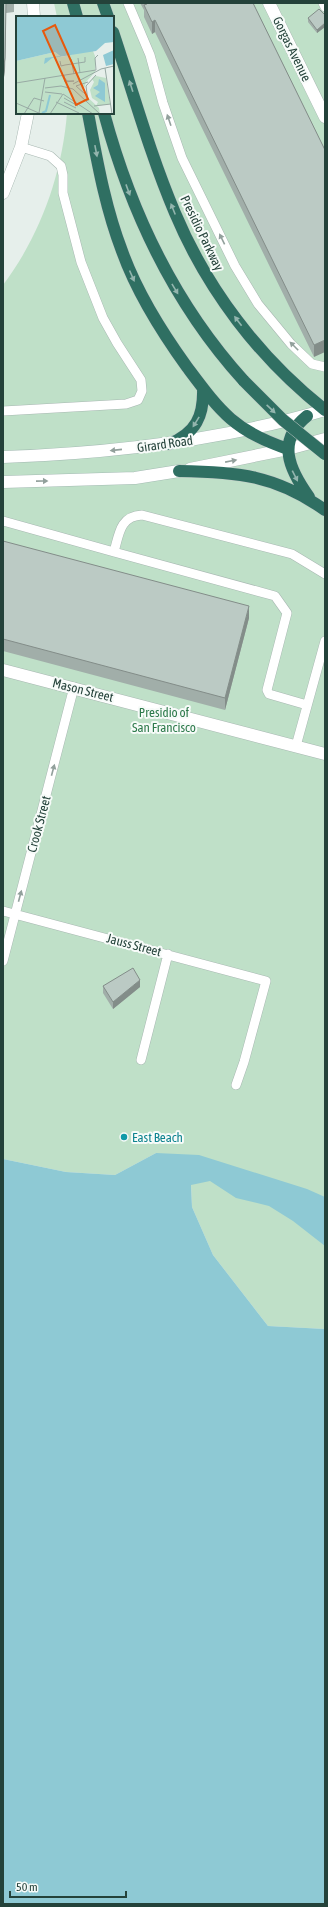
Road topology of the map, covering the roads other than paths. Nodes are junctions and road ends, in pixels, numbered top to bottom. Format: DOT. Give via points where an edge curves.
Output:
graph roads {
  1 [pos="34,3"];
  2 [pos="73,3"];
  3 [pos="103,3"];
  4 [pos="128,3"];
  5 [pos="270,3"];
  6 [pos="323,3"];
  7 [pos="325,7"];
  8 [pos="34,16"];
  9 [pos="77,16"];
  10 [pos="108,16"];
  11 [pos="114,35"];
  12 [pos="28,114"];
  13 [pos="88,114"];
  14 [pos="104,114"];
  15 [pos="325,117"];
  16 [pos="21,147"];
  17 [pos="3,193"];
  18 [pos="325,367"];
  19 [pos="203,388"];
  20 [pos="325,410"];
  21 [pos="3,412"];
  22 [pos="307,416"];
  23 [pos="244,430"];
  24 [pos="325,439"];
  25 [pos="169,444"];
  26 [pos="288,449"];
  27 [pos="325,454"];
  28 [pos="3,458"];
  29 [pos="179,471"];
  30 [pos="3,482"];
  31 [pos="310,500"];
  32 [pos="325,510"];
  33 [pos="3,521"];
  34 [pos="114,552"];
  35 [pos="325,574"];
  36 [pos="325,641"];
  37 [pos="3,670"];
  38 [pos="74,687"];
  39 [pos="307,705"];
  40 [pos="296,746"];
  41 [pos="325,754"];
  42 [pos="3,911"];
  43 [pos="15,914"];
  44 [pos="168,954"];
  45 [pos="3,961"];
  46 [pos="141,1060"];
  47 [pos="236,1085"];
  1 -- 8 [label="street"];
  2 -- 9 [label="highway"];
  3 -- 10 [label="highway"];
  18 -- 4 [label="lane, one-way" via="312,364 291,344 258,304 235,266 182,158 150,55"];
  5 -- 15 [label="street, Gorgas Avenue"];
  6 -- 7 [label="lane"];
  20 -- 11 [label="highway, Presidio Parkway, one-way" via="282,372 254,341 223,301 189,244 164,183"];
  12 -- 16 [label="street"];
  13 -- 19 [label="highway, one-way" via="108,206 128,267 157,323"];
  14 -- 27 [label="highway, one-way, bridge" via="131,197 163,269 201,329 244,381 274,412"];
  16 -- 17 [label="street"];
  16 -- 21 [label="lane" via="50,156 61,166 64,200 86,276 109,329 141,380 142,391 138,400 126,404"];
  19 -- 23 [label="highway" via="227,417"];
  19 -- 25 [label="highway, one-way" via="203,408 196,423 181,438"];
  20 -- 22 [label="street, Girard Road"];
  22 -- 23 [label="street, Girard Road"];
  22 -- 26 [label="highway" via="297,424 290,436"];
  23 -- 25 [label="street, Girard Road"];
  23 -- 26 [label="highway"];
  24 -- 26 [label="street"];
  25 -- 28 [label="street, Girard Road, one-way"];
  29 -- 26 [label="street, one-way"];
  26 -- 31 [label="highway, one-way" via="293,473"];
  30 -- 29 [label="street, one-way" via="135,478"];
  29 -- 31 [label="highway" via="218,472 256,477 278,484"];
  31 -- 32 [label="highway"];
  33 -- 34 [label="lane"];
  34 -- 35 [label="lane" via="120,529 126,520 132,516 142,515 292,554"];
  34 -- 39 [label="lane" via="275,596 288,612 267,690 269,694"];
  36 -- 39 [label="lane"];
  37 -- 38 [label="street, Mason Street"];
  38 -- 40 [label="street, Mason Street"];
  43 -- 38 [label="lane, Crook Street, one-way"];
  39 -- 40 [label="lane"];
  40 -- 41 [label="street, Mason Street"];
  42 -- 43 [label="lane, Jauss Street"];
  43 -- 44 [label="lane, Jauss Street"];
  43 -- 45 [label="lane, Crook Street"];
  44 -- 46 [label="lane"];
  44 -- 47 [label="lane, Jauss Street" via="266,981"];
}
